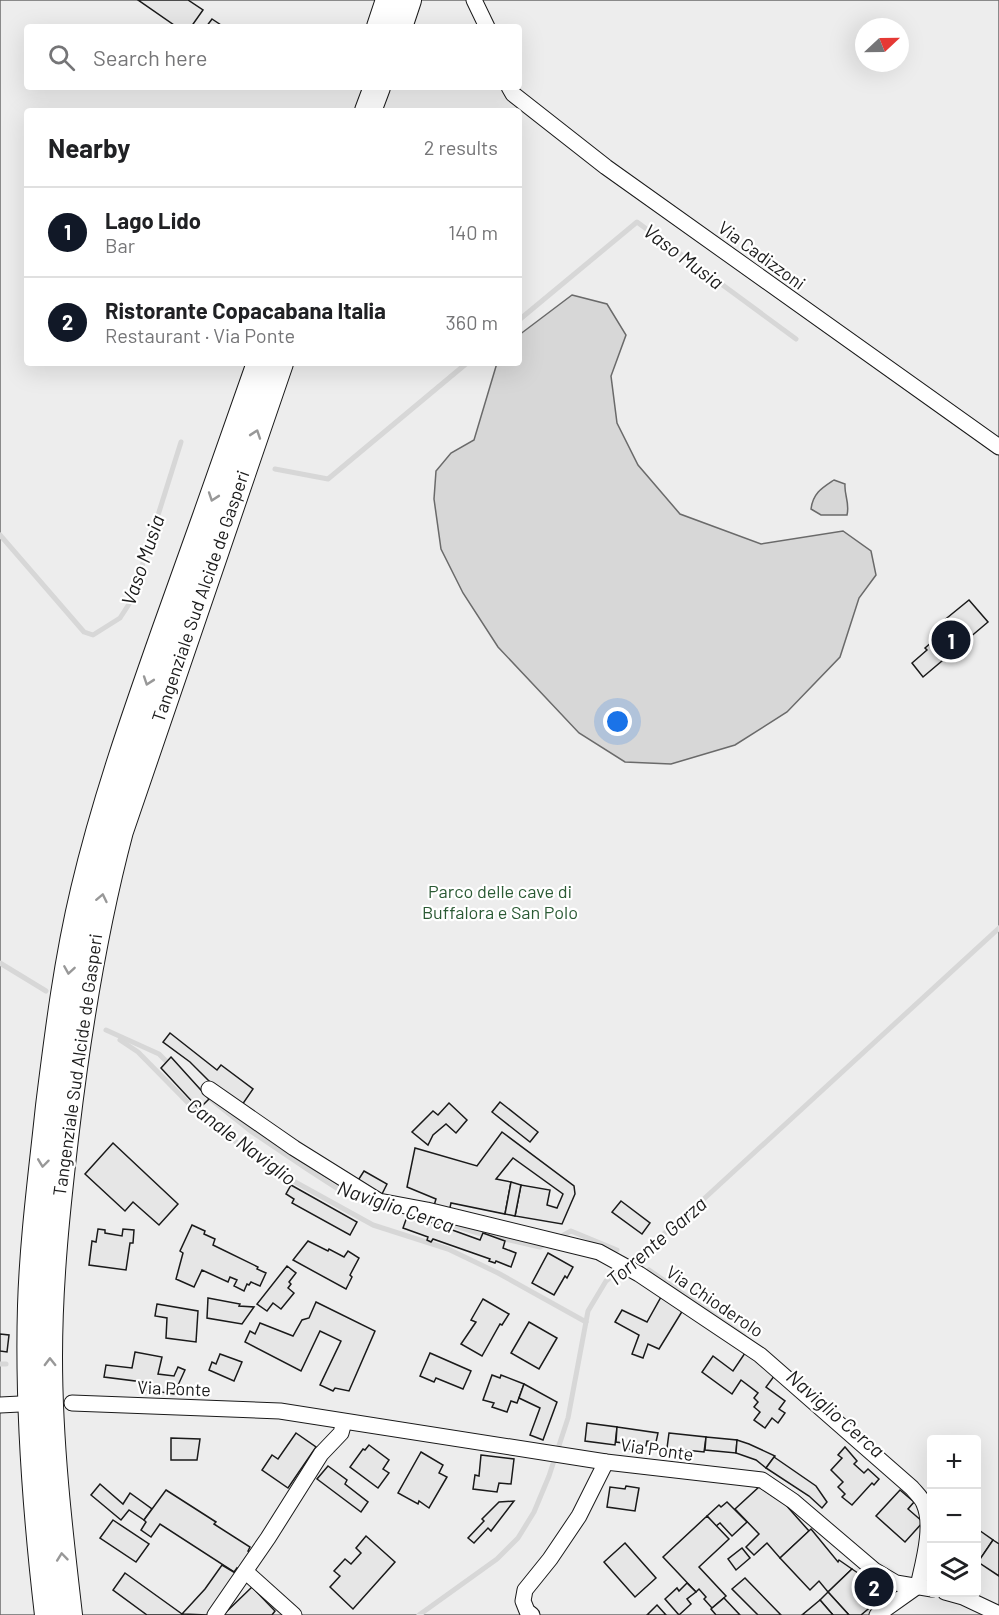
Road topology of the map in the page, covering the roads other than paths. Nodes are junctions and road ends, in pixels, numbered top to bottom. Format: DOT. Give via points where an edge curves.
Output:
graph roads {
  1 [pos="389,0"];
  2 [pos="408,0"];
  3 [pos="474,0"];
  4 [pos="381,24"];
  5 [pos="400,24"];
  6 [pos="486,24"];
  7 [pos="357,90"];
  8 [pos="376,90"];
  9 [pos="511,90"];
  10 [pos="351,108"];
  11 [pos="369,108"];
  12 [pos="259,366"];
  13 [pos="279,366"];
  14 [pos="999,447"];
  15 [pos="209,1089"];
  16 [pos="20,1404"];
  17 [pos="72,1404"];
  18 [pos="0,1405"];
  19 [pos="344,1422"];
  20 [pos="606,1462"];
  21 [pos="246,1572"];
  22 [pos="925,1587"];
  23 [pos="963,1597"];
  24 [pos="527,1614"];
  25 [pos="999,1614"];
  26 [pos="48,1615"];
  27 [pos="69,1615"];
  28 [pos="215,1615"];
  29 [pos="294,1615"];
  30 [pos="877,1615"];
  1 -- 4 [label="highway"];
  2 -- 5 [label="highway"];
  3 -- 6 [label="street"];
  7 -- 10 [label="highway"];
  8 -- 11 [label="highway"];
  9 -- 14 [label="street, Via Cadizzoni" via="606,167"];
  12 -- 26 [label="highway, Tangenziale Sud Alcide de Gasperi, one-way" via="127,741 89,871 70,961 36,1223 31,1303 31,1421"];
  27 -- 13 [label="highway, Tangenziale Sud Alcide de Gasperi, one-way" via="51,1420 50,1304 55,1223 83,1003 103,893 120,831"];
  15 -- 22 [label="street, Via Chioderolo" via="379,1201 599,1252 639,1274 760,1355 912,1488 924,1504 928,1523"];
  16 -- 18 [label="street"];
  17 -- 19 [label="street, Via Ponte" via="280,1412"];
  19 -- 20 [label="street, Via Ponte"];
  19 -- 21 [label="street" via="341,1433 321,1454"];
  20 -- 22 [label="street, Via Ponte" via="762,1480 793,1501 874,1570 896,1583"];
  20 -- 24 [label="street" via="579,1516 525,1590"];
  21 -- 28 [label="street"];
  21 -- 29 [label="street"];
  22 -- 30 [label="street"];
  23 -- 25 [label="street"];
}
